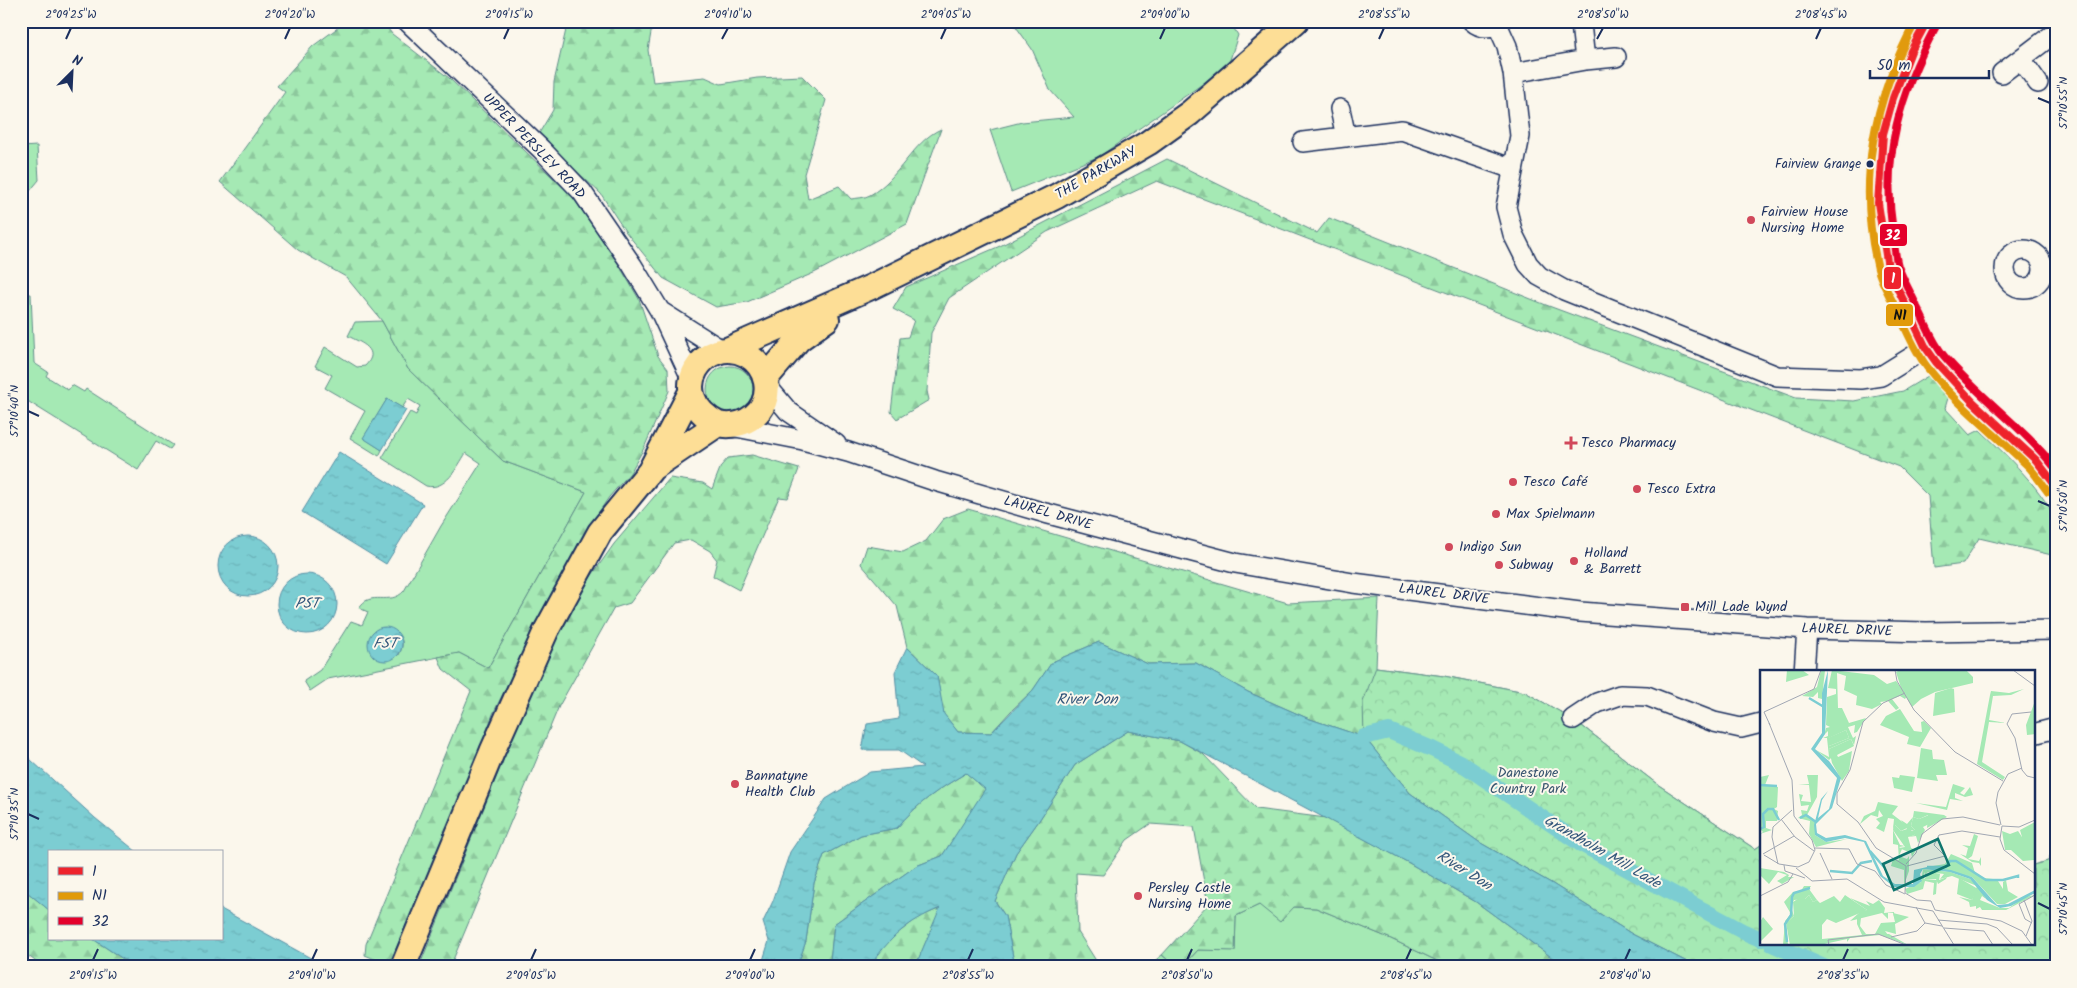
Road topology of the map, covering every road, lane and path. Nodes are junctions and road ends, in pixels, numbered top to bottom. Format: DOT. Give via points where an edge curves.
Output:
graph roads {
  1 [pos="407,21"];
  2 [pos="1296,21"];
  3 [pos="1472,21"];
  4 [pos="1927,21"];
  5 [pos="1499,23"];
  6 [pos="1581,24"];
  7 [pos="2056,32"];
  8 [pos="1616,57"];
  9 [pos="1585,60"];
  10 [pos="2020,60"];
  11 [pos="1513,73"];
  12 [pos="2002,73"];
  13 [pos="2038,83"];
  14 [pos="1340,109"];
  15 [pos="1346,137"];
  16 [pos="1303,142"];
  17 [pos="1513,170"];
  18 [pos="871,287"];
  19 [pos="660,311"];
  20 [pos="1926,348"];
  21 [pos="725,350"];
  22 [pos="766,382"];
  23 [pos="691,386"];
  24 [pos="724,425"];
  25 [pos="848,452"];
  26 [pos="650,470"];
  27 [pos="2056,486"];
  28 [pos="1807,629"];
  29 [pos="2056,630"];
  30 [pos="1804,670"];
  31 [pos="1573,719"];
  32 [pos="1760,723"];
  33 [pos="2056,728"];
  34 [pos="2034,734"];
  35 [pos="405,962"];
  1 -- 19 [label="street, UPPER PERSLEY ROAD" via="582,192"];
  2 -- 18 [label="main road, THE PARKWAY" via="1190,113 1148,143 1057,196"];
  3 -- 5 [label="street" via="1483,27"];
  4 -- 20 [label="street" via="1911,51 1888,117 1882,144 1878,203 1888,268"];
  5 -- 11 [label="street"];
  6 -- 9 [label="street"];
  7 -- 10 [label="street"];
  8 -- 9 [label="street"];
  9 -- 11 [label="street"];
  10 -- 12 [label="street"];
  10 -- 13 [label="street"];
  11 -- 17 [label="street" via="1520,136"];
  14 -- 15 [label="street"];
  15 -- 16 [label="street"];
  15 -- 17 [label="street" via="1402,130"];
  17 -- 20 [label="street" via="1506,207 1513,234 1528,264 1539,276 1564,290 1778,376 1861,379 1881,376"];
  18 -- 21 [label="main road"];
  18 -- 22 [label="main road" via="799,339"];
  19 -- 21 [label="street, UPPER PERSLEY ROAD"];
  19 -- 23 [label="street, UPPER PERSLEY ROAD"];
  20 -- 27 [label="street" via="1972,402 2036,460"];
  21 -- 22 [label="main road" via="744,353 758,363"];
  21 -- 23 [label="main road" via="706,358 695,372"];
  22 -- 24 [label="main road" via="763,405 757,414 741,424"];
  22 -- 25 [label="street, LAUREL DRIVE" via="788,411"];
  23 -- 24 [label="main road" via="695,406 705,417"];
  23 -- 26 [label="main road"];
  24 -- 25 [label="street, LAUREL DRIVE"];
  24 -- 26 [label="main road"];
  25 -- 28 [label="street, LAUREL DRIVE" via="1045,513 1235,563 1580,612"];
  26 -- 35 [label="main road" via="600,532 546,631"];
  28 -- 29 [label="street, LAUREL DRIVE" via="1926,632"];
  28 -- 30 [label="street"];
  31 -- 32 [label="street" via="1597,703 1620,695 1647,696 1714,722 1741,728"];
  33 -- 34 [label="street"];
}
